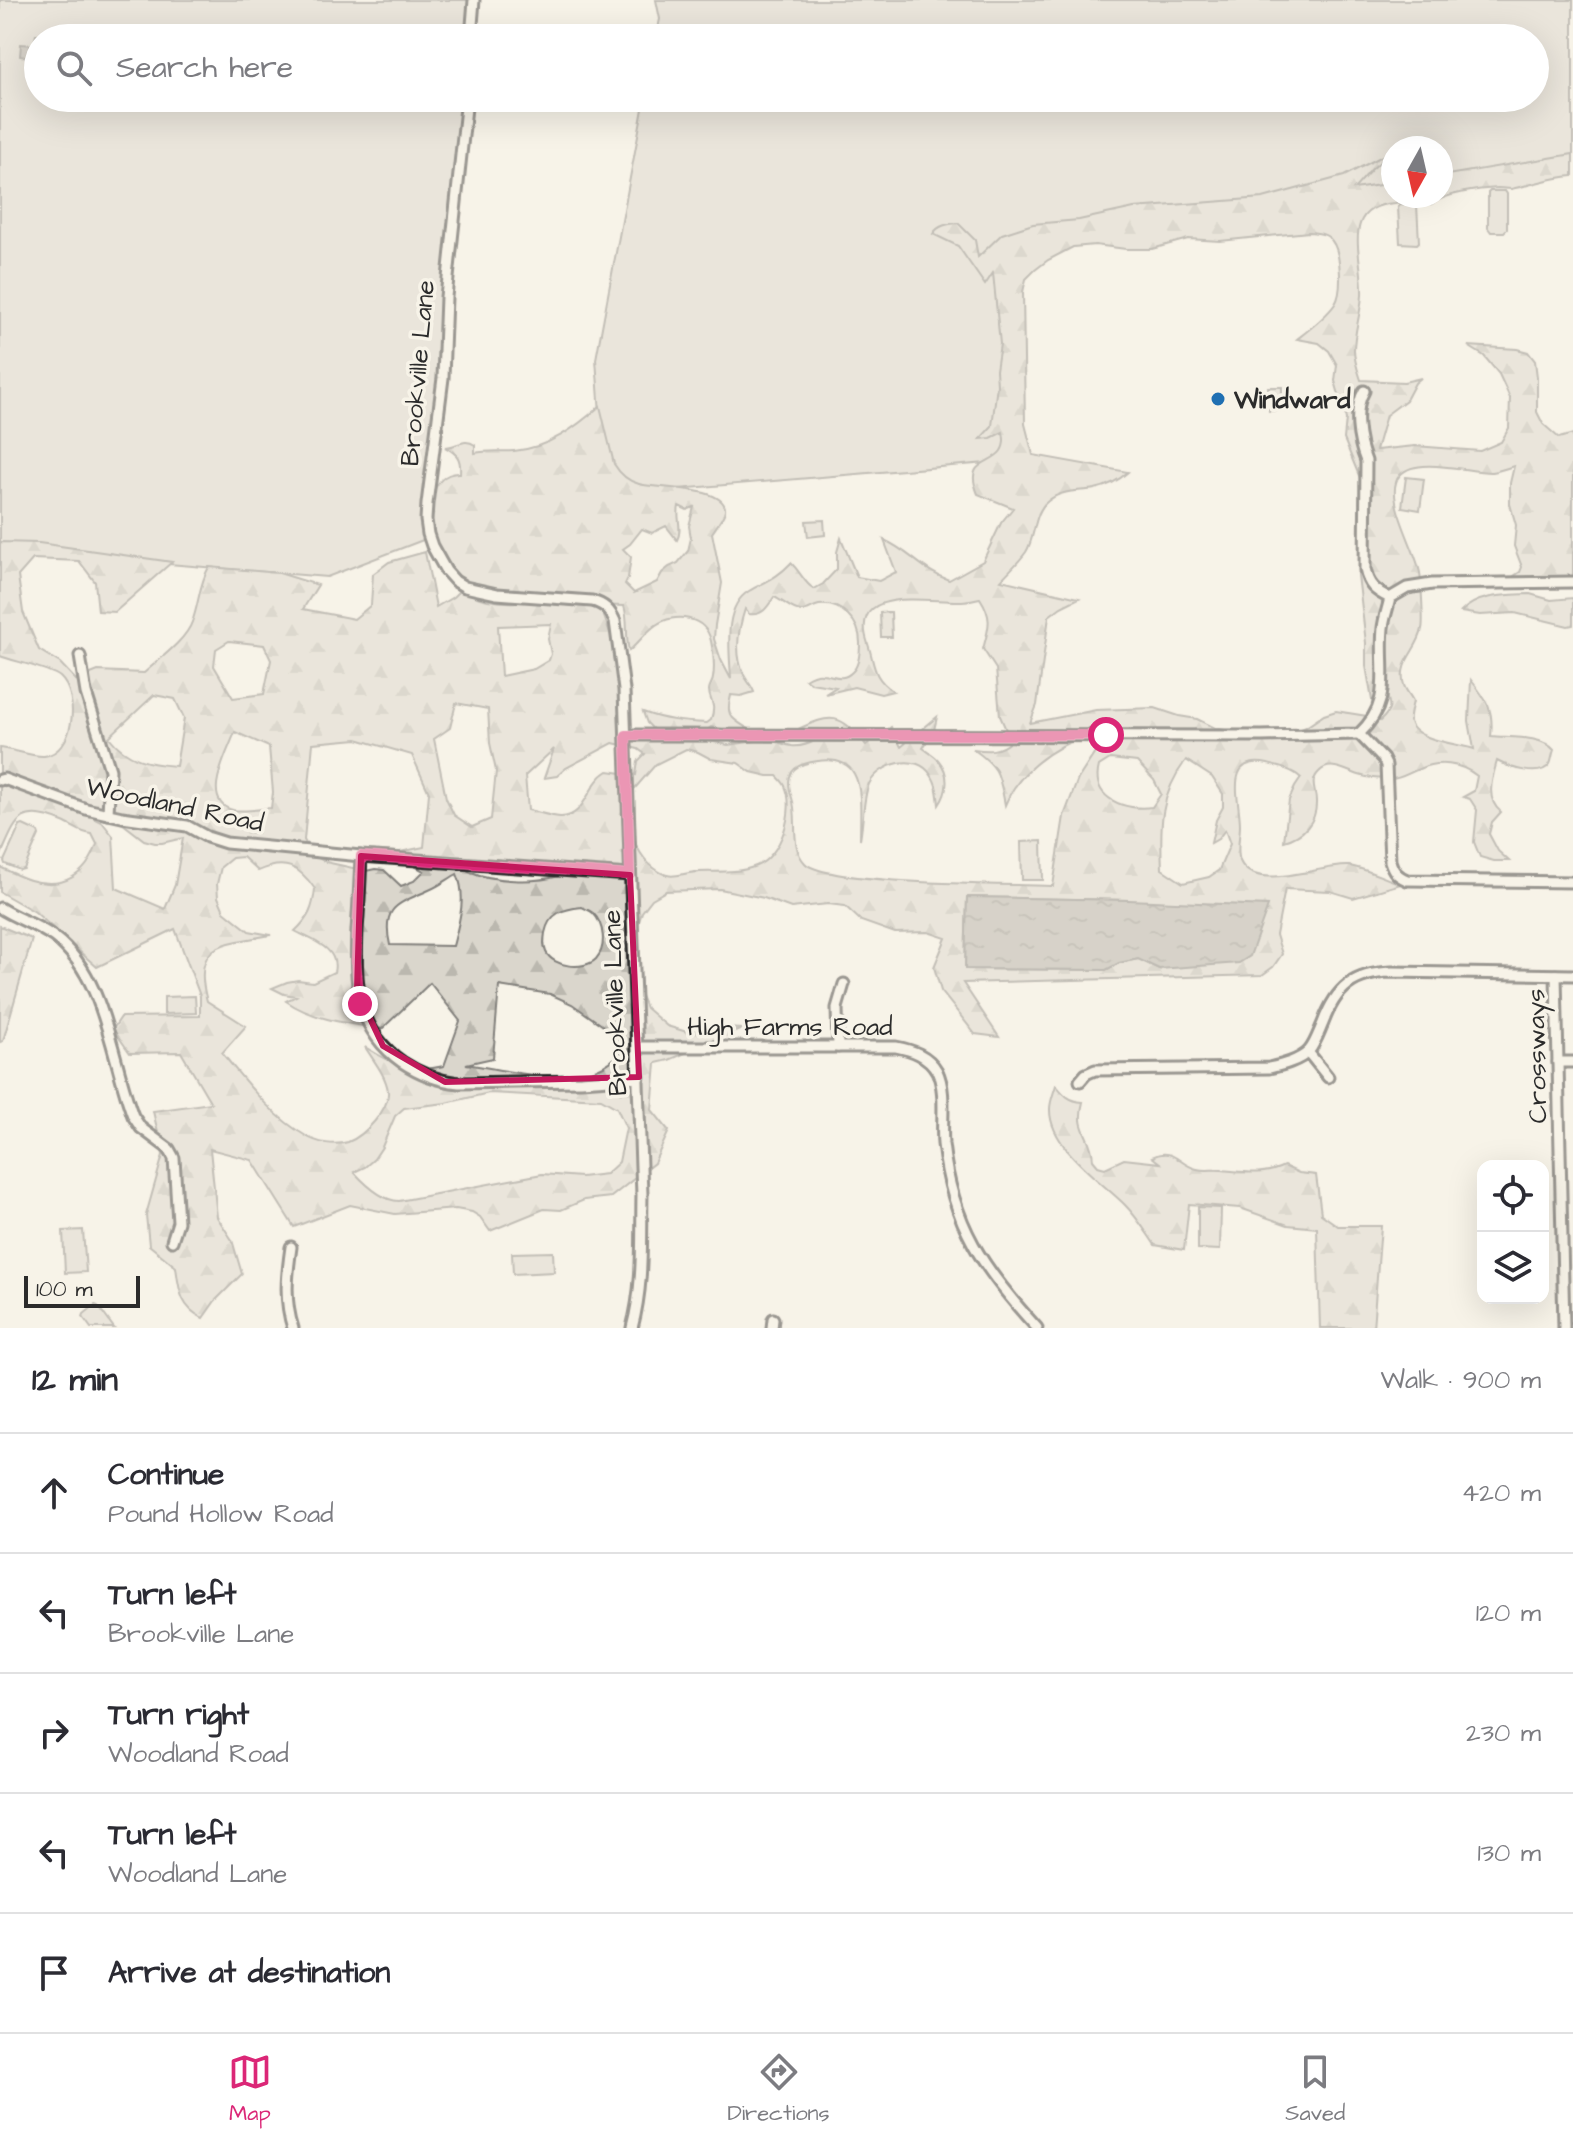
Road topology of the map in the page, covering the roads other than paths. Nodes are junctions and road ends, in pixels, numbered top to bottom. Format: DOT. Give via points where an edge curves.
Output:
graph roads {
  1 [pos="474,0"];
  2 [pos="472,24"];
  3 [pos="466,112"];
  4 [pos="1364,391"];
  5 [pos="1573,582"];
  6 [pos="1390,598"];
  7 [pos="80,656"];
  8 [pos="1359,734"];
  9 [pos="626,735"];
  10 [pos="0,780"];
  11 [pos="108,814"];
  12 [pos="361,856"];
  13 [pos="630,875"];
  14 [pos="1573,882"];
  15 [pos="0,908"];
  16 [pos="1556,975"];
  17 [pos="1573,975"];
  18 [pos="844,984"];
  19 [pos="638,1047"];
  20 [pos="838,1047"];
  21 [pos="1308,1052"];
  22 [pos="1558,1062"];
  23 [pos="1573,1062"];
  24 [pos="639,1077"];
  25 [pos="1328,1077"];
  26 [pos="1080,1081"];
  27 [pos="172,1241"];
  28 [pos="291,1247"];
  29 [pos="293,1328"];
  30 [pos="632,1328"];
  31 [pos="1037,1328"];
  32 [pos="1564,1328"];
  1 -- 2 [label="street"];
  3 -- 9 [label="street, Brookville Lane" via="428,534 446,571 465,587 592,601 610,611 619,644"];
  4 -- 6 [label="street" via="1358,401 1359,445 1366,461 1365,569 1370,584"];
  5 -- 6 [label="street" via="1432,584 1407,588"];
  6 -- 8 [label="street" via="1383,628 1381,700 1371,723"];
  7 -- 11 [label="street" via="110,770"];
  8 -- 9 [label="street"];
  8 -- 14 [label="street" via="1386,765 1390,861 1400,877"];
  9 -- 13 [label="street, Brookville Lane"];
  10 -- 11 [label="street, Woodland Road"];
  11 -- 12 [label="street, Woodland Road" via="187,826 226,843"];
  12 -- 13 [label="street, Woodland Road"];
  12 -- 24 [label="street" via="357,991 369,1026 398,1058 445,1082"];
  13 -- 19 [label="street, Brookville Lane"];
  15 -- 27 [label="street" via="57,939 92,983 133,1116 174,1158 178,1222"];
  16 -- 17 [label="street"];
  16 -- 21 [label="street" via="1369,974 1336,994"];
  16 -- 22 [label="street, Crossways"];
  18 -- 20 [label="street" via="837,1008"];
  19 -- 20 [label="street, High Farms Road"];
  19 -- 24 [label="street, Brookville Lane"];
  20 -- 31 [label="street, High Farms Road" via="910,1049 934,1066 941,1086 947,1174 959,1216 982,1262"];
  21 -- 25 [label="street"];
  21 -- 26 [label="street" via="1269,1068 1100,1070"];
  22 -- 23 [label="street"];
  22 -- 32 [label="street, Crossways"];
  24 -- 30 [label="street, Brookville Lane" via="641,1277"];
  28 -- 29 [label="street" via="286,1288"];
}
